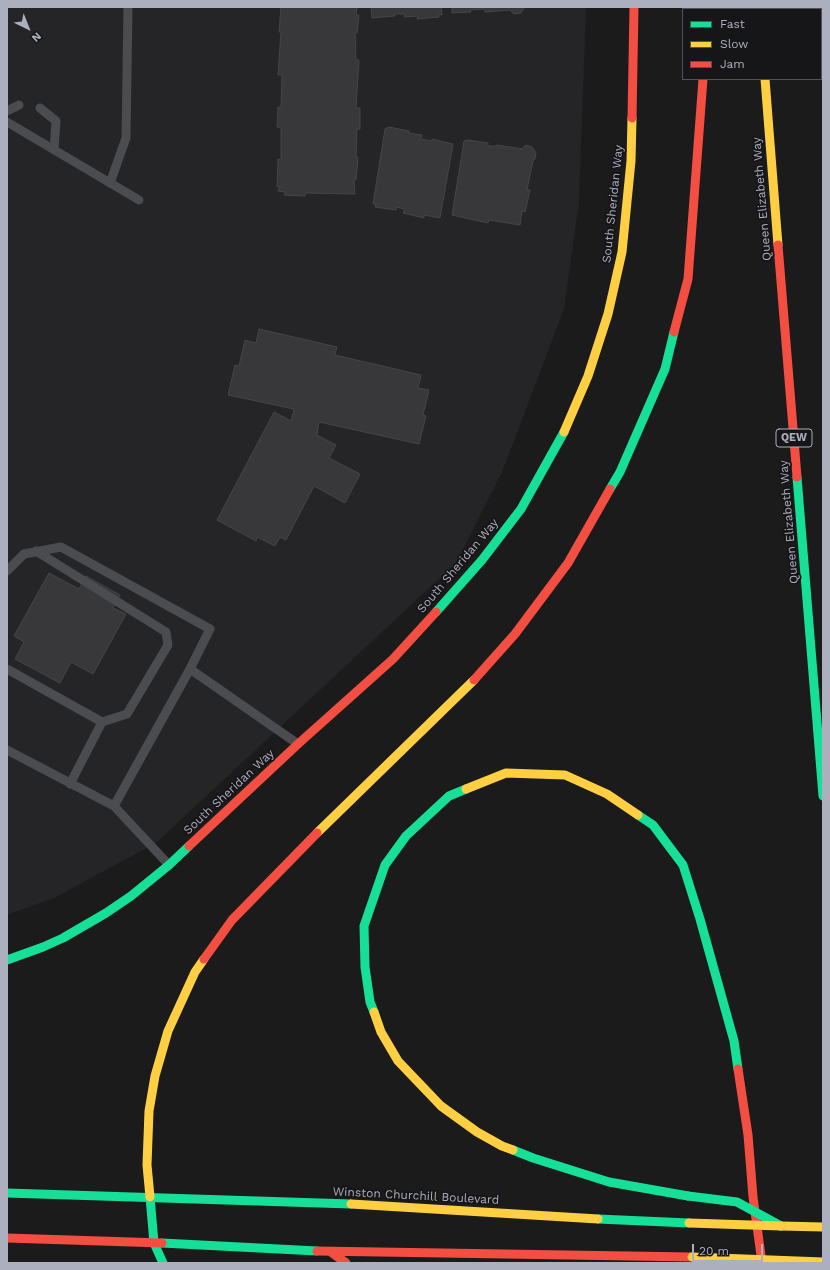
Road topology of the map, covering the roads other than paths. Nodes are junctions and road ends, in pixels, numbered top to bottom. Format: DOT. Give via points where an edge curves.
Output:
graph roads {
  1 [pos="128,7"];
  2 [pos="634,7"];
  3 [pos="703,80"];
  4 [pos="765,80"];
  5 [pos="19,105"];
  6 [pos="40,108"];
  7 [pos="7,111"];
  8 [pos="7,122"];
  9 [pos="54,150"];
  10 [pos="110,183"];
  11 [pos="139,200"];
  12 [pos="36,551"];
  13 [pos="7,571"];
  14 [pos="7,669"];
  15 [pos="190,669"];
  16 [pos="102,722"];
  17 [pos="298,744"];
  18 [pos="7,750"];
  19 [pos="70,784"];
  20 [pos="823,796"];
  21 [pos="114,806"];
  22 [pos="170,865"];
  23 [pos="7,960"];
  24 [pos="7,1193"];
  25 [pos="150,1197"];
  26 [pos="781,1226"];
  27 [pos="823,1227"];
  28 [pos="7,1238"];
  29 [pos="154,1243"];
  30 [pos="331,1252"];
  31 [pos="150,1256"];
  32 [pos="823,1262"];
  33 [pos="163,1263"];
  34 [pos="346,1263"];
  35 [pos="762,1263"];
  1 -- 10 [label="lane" via="126,138"];
  2 -- 17 [label="main road, South Sheridan Way" via="631,161 622,252 608,314 588,376 562,436 521,509 482,560 393,659"];
  3 -- 25 [label="main road" via="688,279 665,369 620,472 568,563 515,634 467,687 232,920 194,972 168,1032 155,1076 147,1164"];
  4 -- 20 [label="main road, Queen Elizabeth Way / QEW"];
  5 -- 7 [label="lane"];
  6 -- 9 [label="lane" via="56,121"];
  8 -- 9 [label="lane"];
  9 -- 10 [label="lane"];
  10 -- 11 [label="lane"];
  12 -- 13 [label="lane" via="24,554"];
  12 -- 15 [label="lane" via="61,547 210,629"];
  12 -- 16 [label="lane" via="166,632 168,645 127,714"];
  14 -- 16 [label="lane"];
  15 -- 17 [label="lane"];
  15 -- 21 [label="lane"];
  16 -- 19 [label="lane"];
  17 -- 22 [label="main road, South Sheridan Way"];
  18 -- 19 [label="lane"];
  19 -- 21 [label="lane"];
  21 -- 22 [label="lane"];
  22 -- 23 [label="main road, South Sheridan Way" via="131,896 70,934"];
  24 -- 25 [label="main road, Winston Churchill Boulevard"];
  25 -- 26 [label="main road, Winston Churchill Boulevard, bridge" via="328,1203 589,1219"];
  25 -- 29 [label="main road"];
  26 -- 27 [label="main road, Winston Churchill Boulevard"];
  26 -- 35 [label="main road, bridge" via="738,1202 608,1182 502,1146 477,1132 441,1106 398,1061 382,1032 370,1002 365,967 364,926 385,865 406,836 449,796 506,773 565,775 607,794 653,825 683,865 734,1041 748,1135 753,1197"];
  28 -- 29 [label="main road"];
  29 -- 30 [label="main road"];
  29 -- 31 [label="main road"];
  29 -- 33 [label="main road"];
  30 -- 32 [label="main road, bridge" via="692,1257"];
  30 -- 34 [label="main road"];
}
